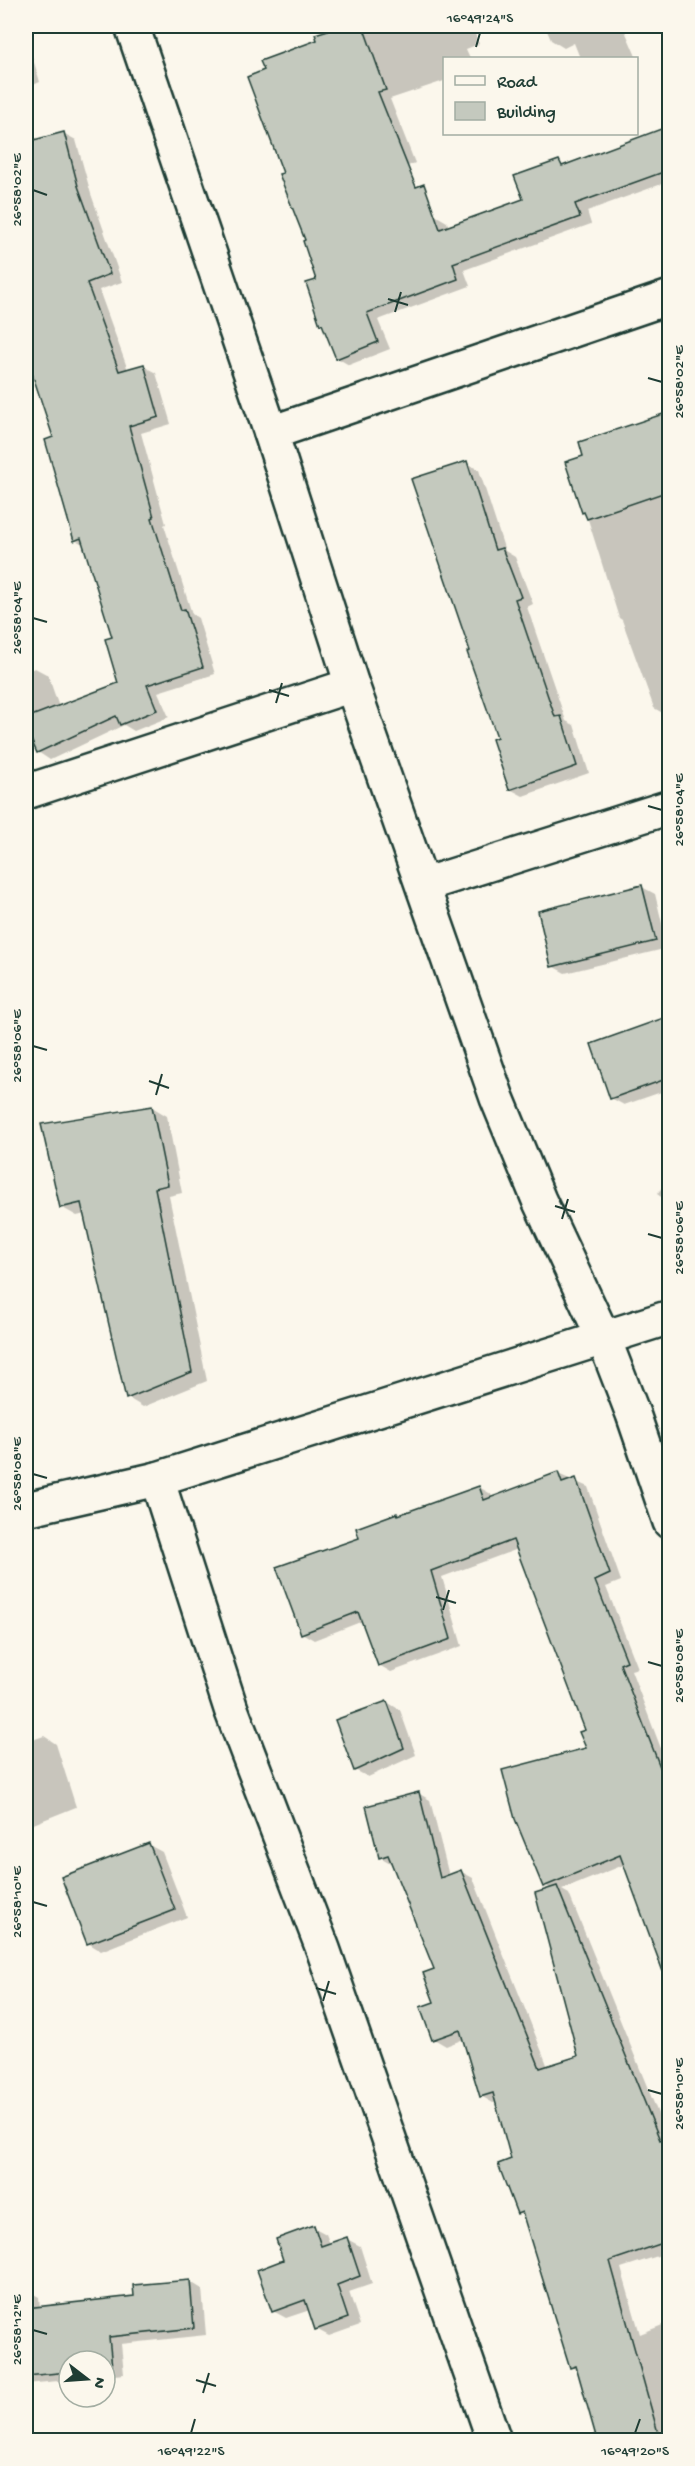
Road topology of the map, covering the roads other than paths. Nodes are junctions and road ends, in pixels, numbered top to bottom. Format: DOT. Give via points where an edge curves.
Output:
graph roads {
  1 [pos="132,26"];
  2 [pos="669,297"];
  3 [pos="271,433"];
  4 [pos="352,685"];
  5 [pos="26,792"];
  6 [pos="669,807"];
  7 [pos="423,885"];
  8 [pos="669,1317"];
  9 [pos="604,1339"];
  10 [pos="157,1479"];
  11 [pos="26,1509"];
  12 [pos="669,1522"];
  13 [pos="494,2440"];
  1 -- 3 [label="street"];
  2 -- 3 [label="street"];
  3 -- 4 [label="street"];
  4 -- 5 [label="street"];
  4 -- 7 [label="street"];
  6 -- 7 [label="street"];
  7 -- 9 [label="street" via="497,1098 539,1200"];
  8 -- 9 [label="street"];
  9 -- 10 [label="street"];
  9 -- 12 [label="street"];
  10 -- 11 [label="street"];
  10 -- 13 [label="street" via="231,1708 327,1960"];
}
